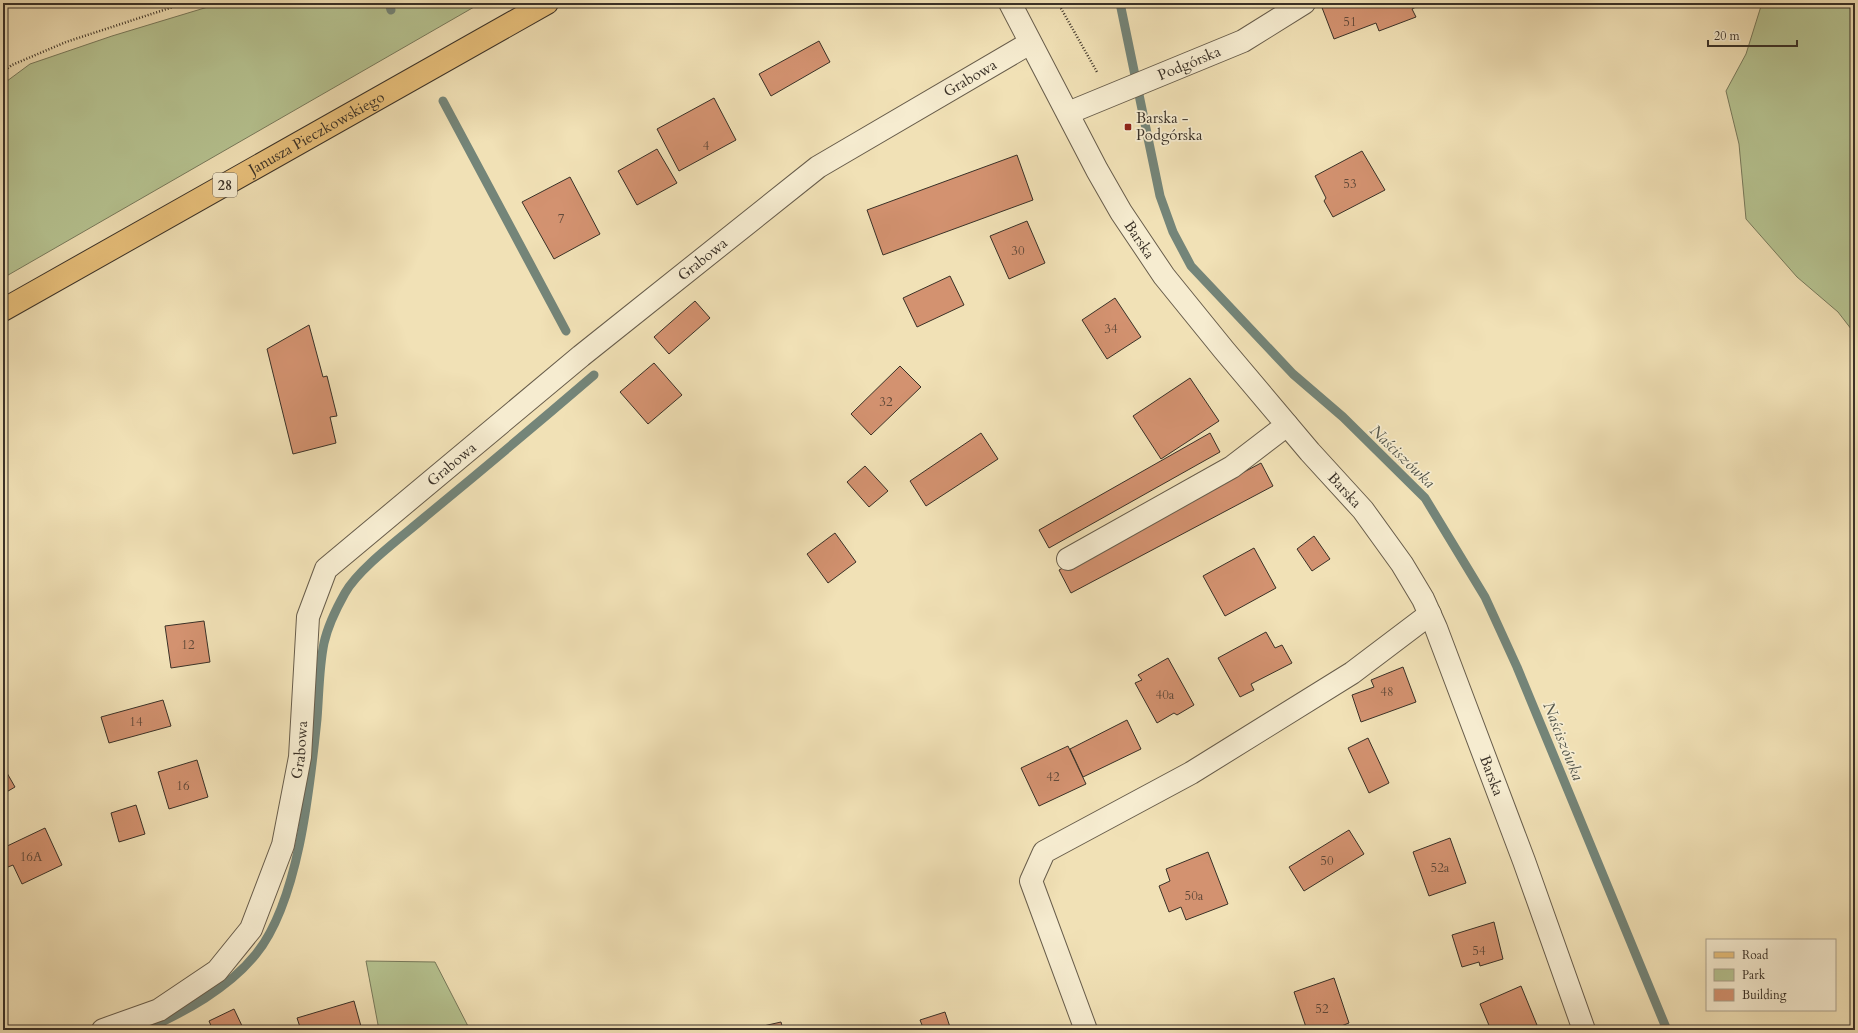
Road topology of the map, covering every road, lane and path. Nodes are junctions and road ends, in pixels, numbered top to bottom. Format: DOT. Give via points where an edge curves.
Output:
graph roads {
  1 [pos="185,3"];
  2 [pos="547,3"];
  3 [pos="1010,3"];
  4 [pos="1058,3"];
  5 [pos="1304,3"];
  6 [pos="1030,44"];
  7 [pos="3,72"];
  8 [pos="1118,93"];
  9 [pos="1068,113"];
  10 [pos="3,310"];
  11 [pos="1287,425"];
  12 [pos="1068,559"];
  13 [pos="1430,614"];
  14 [pos="103,1030"];
  15 [pos="1086,1030"];
  16 [pos="1584,1030"];
  1 -- 7 [label="path" via="66,42 12,65"];
  2 -- 10 [label="main road, Janusza Pieczkowskiego / 28"];
  3 -- 6 [label="street, Barska"];
  4 -- 8 [label="path"];
  5 -- 8 [label="street, Podgórska" via="1243,41"];
  6 -- 9 [label="street, Barska"];
  6 -- 14 [label="street, Grabowa" via="818,167 581,356 326,569 308,617 300,757 283,845 251,929 217,971 159,1010"];
  8 -- 9 [label="street, Podgórska"];
  9 -- 11 [label="street, Barska" via="1121,212 1164,276"];
  11 -- 12 [label="street" via="1232,467"];
  11 -- 13 [label="street, Barska" via="1363,510 1402,564"];
  13 -- 15 [label="street" via="1352,673 1192,773 1044,852 1031,881"];
  13 -- 16 [label="street, Barska"];
}
